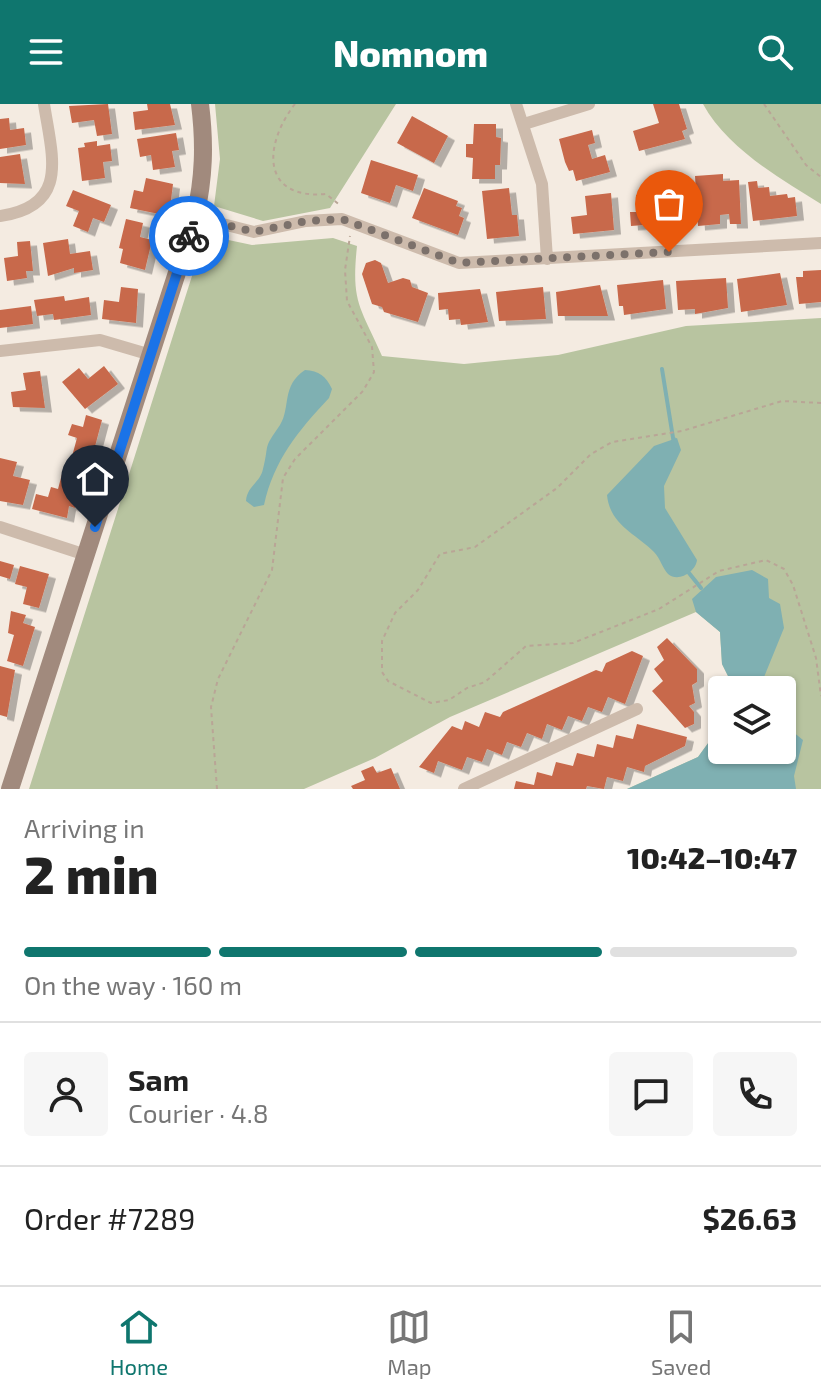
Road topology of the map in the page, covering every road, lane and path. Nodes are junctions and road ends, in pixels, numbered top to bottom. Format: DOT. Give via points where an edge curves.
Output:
graph roads {
  1 [pos="44,104"];
  2 [pos="200,104"];
  3 [pos="295,104"];
  4 [pos="516,104"];
  5 [pos="589,104"];
  6 [pos="764,104"];
  7 [pos="524,124"];
  8 [pos="821,177"];
  9 [pos="0,216"];
  10 [pos="195,217"];
  11 [pos="352,221"];
  12 [pos="821,243"];
  13 [pos="547,259"];
  14 [pos="0,351"];
  15 [pos="151,355"];
  16 [pos="821,403"];
  17 [pos="0,527"];
  18 [pos="86,555"];
  19 [pos="821,696"];
  20 [pos="637,709"];
  21 [pos="10,789"];
  22 [pos="217,789"];
  23 [pos="464,789"];
  1 -- 9 [label="street" via="53,167 49,189 38,204"];
  2 -- 10 [label="street" via="204,180"];
  3 -- 11 [label="path" via="274,152 272,167 278,180 290,192 326,194"];
  4 -- 7 [label="street"];
  5 -- 7 [label="street"];
  6 -- 8 [label="path" via="806,165"];
  7 -- 13 [label="street" via="542,184"];
  10 -- 11 [label="street" via="254,232 323,218"];
  10 -- 15 [label="street"];
  11 -- 13 [label="street" via="459,263"];
  11 -- 22 [label="path" via="347,301 372,347 374,372 363,391 295,459 283,478 277,555 218,679 211,707"];
  12 -- 13 [label="street"];
  14 -- 15 [label="street" via="100,340"];
  15 -- 18 [label="street"];
  16 -- 19 [label="path" via="782,401 728,420 612,442 475,547 440,554 387,626 382,641 382,672 388,681 431,703 449,700 497,674 526,646 573,643 640,618 719,571 776,562 793,585 816,658"];
  17 -- 18 [label="street"];
  18 -- 21 [label="street"];
  20 -- 23 [label="street"];
}
